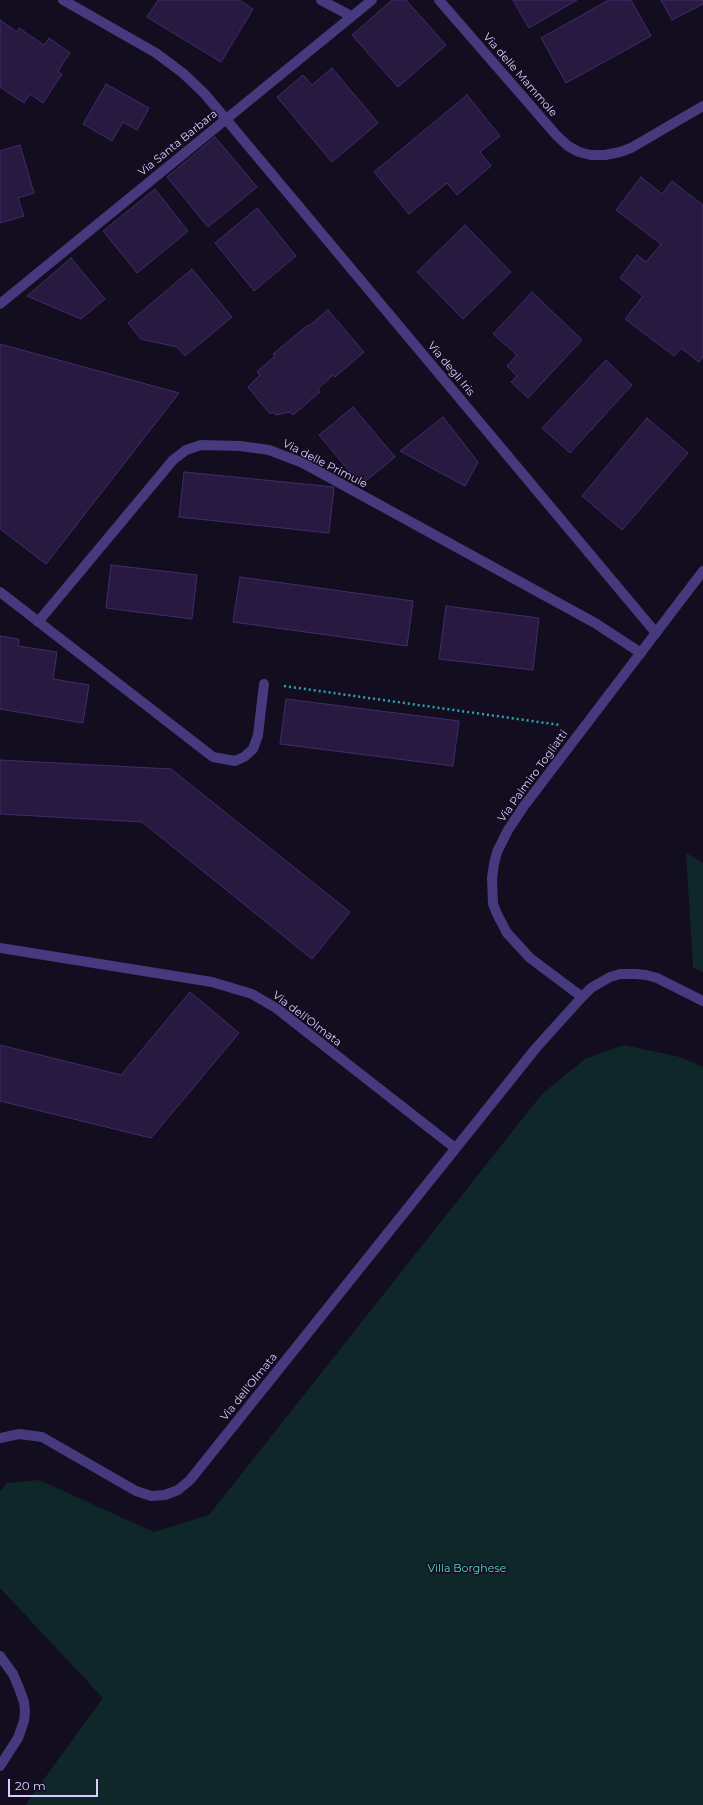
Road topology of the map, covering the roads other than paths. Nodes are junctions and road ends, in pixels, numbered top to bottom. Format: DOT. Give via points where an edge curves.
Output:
graph roads {
  1 [pos="63,0"];
  2 [pos="321,0"];
  3 [pos="372,0"];
  4 [pos="439,0"];
  5 [pos="351,16"];
  6 [pos="703,106"];
  7 [pos="227,119"];
  8 [pos="0,304"];
  9 [pos="703,571"];
  10 [pos="0,592"];
  11 [pos="38,622"];
  12 [pos="656,633"];
  13 [pos="641,653"];
  14 [pos="264,684"];
  15 [pos="0,948"];
  16 [pos="582,997"];
  17 [pos="703,1001"];
  18 [pos="455,1148"];
  19 [pos="2,1439"];
  20 [pos="0,1656"];
  21 [pos="0,1766"];
  1 -- 7 [label="street, Via degli Iris" via="174,66 204,93"];
  2 -- 5 [label="street"];
  3 -- 5 [label="street, Via Santa Barbara"];
  4 -- 6 [label="street, Via delle Mammole" via="557,136 579,152 605,155 631,148"];
  5 -- 7 [label="street, Via Santa Barbara"];
  7 -- 8 [label="street, Via Santa Barbara"];
  7 -- 12 [label="street, Via degli Iris"];
  9 -- 12 [label="street, Via Palmiro Togliatti"];
  10 -- 11 [label="street"];
  11 -- 13 [label="street, Via delle Primule" via="173,460 186,450 201,445 240,446 269,450 303,463 595,624"];
  11 -- 14 [label="street" via="207,753 222,759 235,760 244,757 253,749 258,736"];
  12 -- 13 [label="street, Via Palmiro Togliatti"];
  13 -- 16 [label="street, Via Palmiro Togliatti" via="508,830 497,852 492,878 497,914 513,941 539,966"];
  15 -- 18 [label="street, Via dell'Olmata" via="212,982 252,994 276,1008"];
  16 -- 17 [label="street, Via dell'Olmata" via="591,988 610,977 636,974 657,978"];
  16 -- 18 [label="street, Via dell'Olmata" via="536,1048"];
  18 -- 19 [label="street, Via dell'Olmata" via="190,1480 178,1490 152,1496 136,1491 42,1437 19,1434"];
  20 -- 21 [label="street" via="13,1674 25,1711 18,1738"];
}
